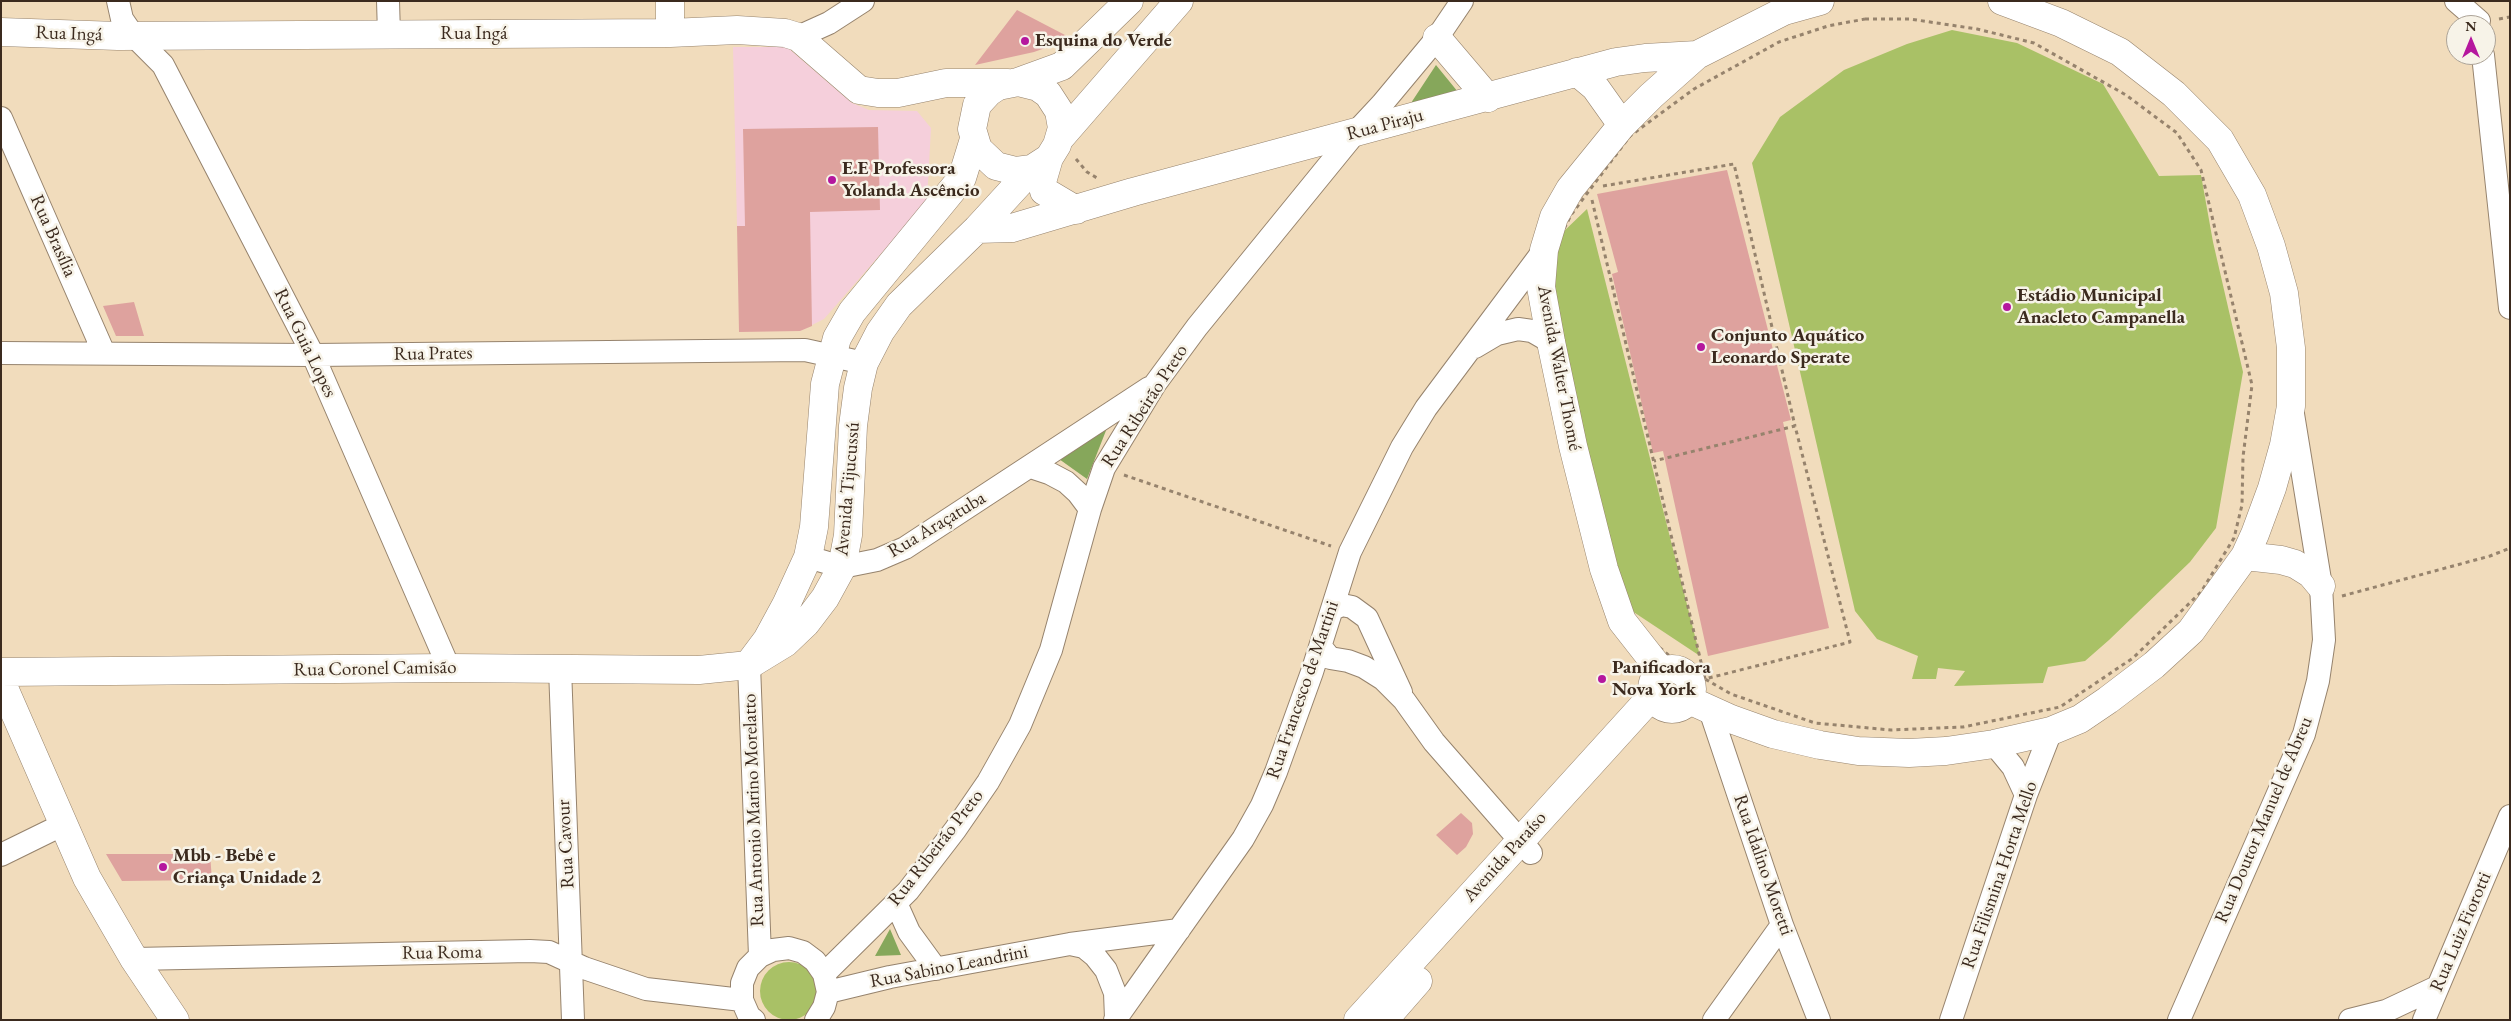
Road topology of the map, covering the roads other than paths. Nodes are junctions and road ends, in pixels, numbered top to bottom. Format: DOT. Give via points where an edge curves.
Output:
graph roads {
  1 [pos="118,1"];
  2 [pos="388,1"];
  3 [pos="670,1"];
  4 [pos="863,1"];
  5 [pos="1129,1"];
  6 [pos="1179,1"];
  7 [pos="1462,1"];
  8 [pos="1820,1"];
  9 [pos="2002,1"];
  10 [pos="2456,1"];
  11 [pos="2477,15"];
  12 [pos="1,32"];
  13 [pos="670,33"];
  14 [pos="388,34"];
  15 [pos="133,35"];
  16 [pos="798,37"];
  17 [pos="1437,38"];
  18 [pos="1697,55"];
  19 [pos="2484,65"];
  20 [pos="1577,72"];
  21 [pos="1013,83"];
  22 [pos="925,88"];
  23 [pos="1488,98"];
  24 [pos="1,118"];
  25 [pos="1622,124"];
  26 [pos="973,129"];
  27 [pos="1354,133"];
  28 [pos="1053,147"];
  29 [pos="1076,210"];
  30 [pos="977,228"];
  31 [pos="1544,250"];
  32 [pos="2510,308"];
  33 [pos="1551,342"];
  34 [pos="1470,350"];
  35 [pos="1,353"];
  36 [pos="104,353"];
  37 [pos="313,355"];
  38 [pos="831,356"];
  39 [pos="864,363"];
  40 [pos="1156,384"];
  41 [pos="2291,406"];
  42 [pos="1031,467"];
  43 [pos="1090,509"];
  44 [pos="2245,556"];
  45 [pos="808,557"];
  46 [pos="842,567"];
  47 [pos="2322,593"];
  48 [pos="1333,609"];
  49 [pos="1320,647"];
  50 [pos="748,665"];
  51 [pos="448,668"];
  52 [pos="560,668"];
  53 [pos="1,672"];
  54 [pos="1,681"];
  55 [pos="1681,694"];
  56 [pos="1404,700"];
  57 [pos="2051,731"];
  58 [pos="1994,744"];
  59 [pos="2026,795"];
  60 [pos="62,825"];
  61 [pos="2508,826"];
  62 [pos="1526,846"];
  63 [pos="1,855"];
  64 [pos="896,903"];
  65 [pos="1782,925"];
  66 [pos="1179,930"];
  67 [pos="1070,944"];
  68 [pos="760,956"];
  69 [pos="134,959"];
  70 [pos="571,962"];
  71 [pos="936,969"];
  72 [pos="826,983"];
  73 [pos="2437,987"];
  74 [pos="742,1000"];
  75 [pos="2186,1016"];
  76 [pos="1116,1019"];
  77 [pos="175,1020"];
  78 [pos="573,1020"];
  79 [pos="754,1020"];
  80 [pos="816,1020"];
  81 [pos="1358,1020"];
  82 [pos="1384,1020"];
  83 [pos="1714,1020"];
  84 [pos="1819,1020"];
  85 [pos="1951,1020"];
  86 [pos="2350,1020"];
  87 [pos="2424,1020"];
  1 -- 15 [label="street, Rua Guia Lopes" via="122,19"];
  2 -- 14 [label="street"];
  3 -- 13 [label="street"];
  4 -- 16 [label="street"];
  5 -- 21 [label="street, Avenida Tijucussú" via="1062,66"];
  6 -- 28 [label="street, Avenida Tijucussú"];
  7 -- 17 [label="street, Rua Ribeirão Preto"];
  8 -- 18 [label="street, Avenida Walter Thomé" via="1784,11"];
  9 -- 41 [label="street" via="2062,22 2120,52 2174,94 2220,140 2252,196 2282,283 2291,348"];
  10 -- 11 [label="street"];
  12 -- 15 [label="street, Rua Ingá"];
  13 -- 14 [label="street, Rua Ingá"];
  13 -- 16 [label="street, Rua Ingá" via="737,30"];
  14 -- 15 [label="street, Rua Ingá"];
  15 -- 37 [label="street, Rua Guia Lopes" via="164,64"];
  16 -- 22 [label="street" via="859,90 878,94"];
  17 -- 23 [label="street"];
  17 -- 27 [label="street, Rua Ribeirão Preto"];
  18 -- 20 [label="street, Rua Piraju" via="1645,58"];
  18 -- 25 [label="street, Avenida Walter Thomé"];
  19 -- 32 [label="street"];
  20 -- 23 [label="street, Rua Piraju"];
  20 -- 25 [label="street" via="1595,87"];
  21 -- 22 [label="street" via="963,82"];
  21 -- 26 [label="street, Avenida Tijucussú" via="998,86 982,98"];
  21 -- 28 [label="street" via="1038,87 1053,101 1060,116"];
  22 -- 26 [label="street" via="950,93 961,102"];
  23 -- 27 [label="street, Rua Piraju"];
  24 -- 36 [label="street, Rua Brasília"];
  25 -- 31 [label="street, Avenida Walter Thomé" via="1570,189 1554,217"];
  26 -- 28 [label="street" via="982,155 996,166 1016,171"];
  26 -- 38 [label="street, Avenida Tijucussú" via="962,178 852,312"];
  27 -- 29 [label="street, Rua Piraju"];
  27 -- 40 [label="street, Rua Ribeirão Preto" via="1197,327"];
  28 -- 29 [label="street" via="1042,182 1044,191"];
  28 -- 30 [label="street, Avenida Tijucussú"];
  29 -- 30 [label="street, Rua Piraju" via="1012,228"];
  30 -- 39 [label="street, Avenida Tijucussú" via="899,305"];
  31 -- 33 [label="street, Avenida Walter Thomé" via="1542,287"];
  31 -- 34 [label="street, Rua Francesco de Martini"];
  33 -- 34 [label="street, Rua Francesco de Martini" via="1532,331 1518,329 1497,334"];
  33 -- 55 [label="street, Avenida Walter Thomé" via="1573,446 1613,598 1622,621"];
  34 -- 48 [label="street, Rua Francesco de Martini" via="1426,408 1402,447 1350,552"];
  35 -- 36 [label="street, Rua Prates"];
  36 -- 37 [label="street, Rua Prates"];
  37 -- 38 [label="street, Rua Prates" via="805,350"];
  37 -- 51 [label="street, Rua Guia Lopes"];
  38 -- 39 [label="street, Rua Prates"];
  38 -- 45 [label="street, Avenida Tijucussú" via="825,384 814,527"];
  39 -- 46 [label="street, Avenida Tijucussú" via="853,426 848,534"];
  40 -- 42 [label="street, Rua Araçatuba"];
  40 -- 43 [label="street, Rua Ribeirão Preto" via="1104,468"];
  41 -- 44 [label="street" via="2272,488"];
  41 -- 47 [label="street, Rua Doutor Manuel de Abreu"];
  42 -- 43 [label="street" via="1066,482"];
  42 -- 46 [label="street, Rua Araçatuba" via="905,548 877,560"];
  43 -- 64 [label="street, Rua Ribeirão Preto" via="1051,650 1020,725 956,830"];
  44 -- 47 [label="street" via="2295,564 2311,574"];
  44 -- 57 [label="street" via="2191,631 2154,666 2080,719"];
  45 -- 46 [label="street, Rua Araçatuba"];
  45 -- 50 [label="street, Avenida Tijucussú" via="786,606"];
  46 -- 50 [label="street, Avenida Tijucussú" via="806,623 785,643"];
  47 -- 75 [label="street, Rua Doutor Manuel de Abreu" via="2324,640 2318,681 2304,734"];
  48 -- 49 [label="street, Rua Francesco de Martini"];
  48 -- 56 [label="street" via="1352,606 1367,618"];
  49 -- 56 [label="street" via="1330,658 1364,667 1383,678"];
  49 -- 66 [label="street, Rua Francesco de Martini" via="1262,805 1243,839"];
  50 -- 52 [label="street, Rua Coronel Camisão" via="699,670"];
  50 -- 68 [label="street, Rua Antonio Marino Morelatto"];
  51 -- 52 [label="street, Rua Coronel Camisão"];
  51 -- 53 [label="street, Rua Coronel Camisão"];
  52 -- 70 [label="street, Rua Cavour"];
  54 -- 60 [label="street"];
  55 -- 58 [label="street" via="1773,734 1820,745 1858,751 1909,753"];
  55 -- 62 [label="street, Avenida Paraíso"];
  55 -- 65 [label="street, Rua Idalino Moretti"];
  56 -- 62 [label="street" via="1434,742"];
  57 -- 58 [label="street"];
  57 -- 59 [label="street, Rua Filismina Horta Mello"];
  58 -- 59 [label="street" via="2013,767"];
  59 -- 85 [label="street, Rua Filismina Horta Mello"];
  60 -- 63 [label="street"];
  60 -- 69 [label="street" via="91,886"];
  61 -- 73 [label="street, Rua Luiz Fiorotti"];
  62 -- 81 [label="street, Avenida Paraíso"];
  62 -- 82 [label="street, Avenida Paraíso"];
  64 -- 71 [label="street" via="909,932"];
  64 -- 72 [label="street, Rua Ribeirão Preto"];
  65 -- 83 [label="street"];
  65 -- 84 [label="street, Rua Idalino Moretti"];
  66 -- 67 [label="street, Rua Sabino Leandrini"];
  66 -- 76 [label="street, Rua Francesco de Martini"];
  67 -- 71 [label="street, Rua Sabino Leandrini"];
  67 -- 76 [label="street" via="1084,947 1106,970 1115,994"];
  68 -- 72 [label="street" via="773,950 796,950 816,961"];
  68 -- 74 [label="street" via="748,968 742,984"];
  69 -- 70 [label="street, Rua Roma" via="530,951 550,952"];
  69 -- 77 [label="street"];
  70 -- 74 [label="street, Rua Roma" via="646,989"];
  70 -- 78 [label="street, Rua Cavour"];
  71 -- 72 [label="street, Rua Sabino Leandrini"];
  72 -- 80 [label="street" via="824,1006"];
  73 -- 86 [label="street" via="2386,1011"];
  73 -- 87 [label="street, Rua Luiz Fiorotti"];
  74 -- 79 [label="street"];
}
